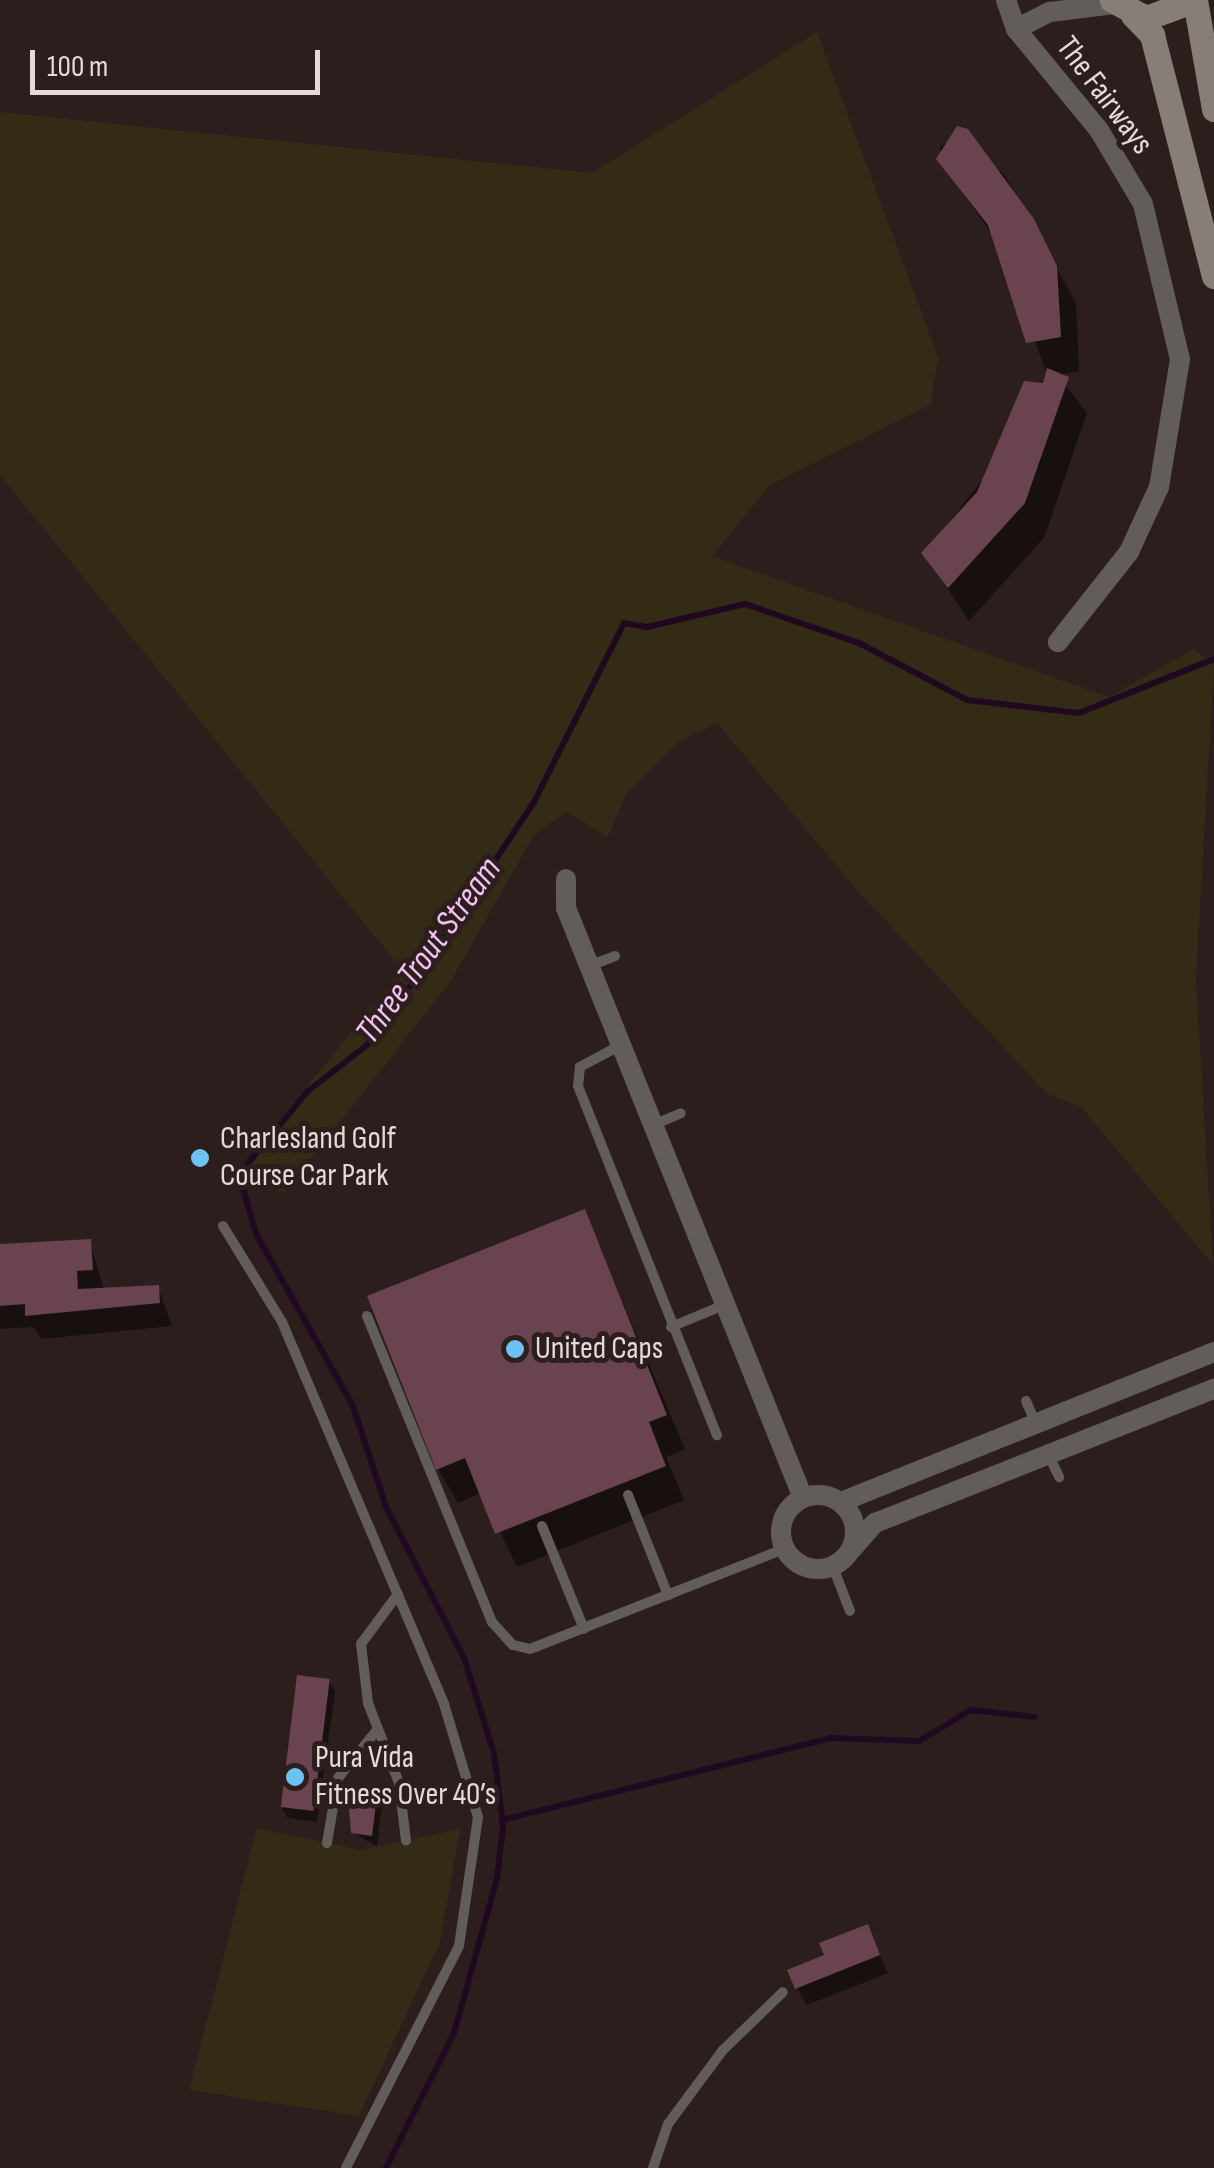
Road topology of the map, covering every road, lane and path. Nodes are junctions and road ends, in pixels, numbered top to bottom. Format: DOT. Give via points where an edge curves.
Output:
graph roads {
  1 [pos="1006,0"];
  2 [pos="1195,0"];
  3 [pos="1120,6"];
  4 [pos="1016,29"];
  5 [pos="1214,110"];
  6 [pos="1214,276"];
  7 [pos="1058,642"];
  8 [pos="566,878"];
  9 [pos="616,956"];
  10 [pos="590,966"];
  11 [pos="621,1045"];
  12 [pos="681,1113"];
  13 [pos="653,1125"];
  14 [pos="223,1226"];
  15 [pos="724,1305"];
  16 [pos="366,1316"];
  17 [pos="671,1327"];
  18 [pos="1214,1352"];
  19 [pos="1214,1389"];
  20 [pos="1026,1400"];
  21 [pos="1039,1428"];
  22 [pos="716,1435"];
  23 [pos="1048,1452"];
  24 [pos="1059,1477"];
  25 [pos="628,1495"];
  26 [pos="803,1498"];
  27 [pos="840,1502"];
  28 [pos="542,1526"];
  29 [pos="784,1548"];
  30 [pos="852,1550"];
  31 [pos="833,1567"];
  32 [pos="398,1594"];
  33 [pos="668,1596"];
  34 [pos="850,1610"];
  35 [pos="584,1628"];
  36 [pos="378,1729"];
  37 [pos="406,1841"];
  38 [pos="327,1843"];
  39 [pos="784,1992"];
  40 [pos="346,2168"];
  41 [pos="653,2168"];
  1 -- 4 [label="street, The Fairways"];
  2 -- 3 [label="main road" via="1160,18"];
  2 -- 5 [label="main road"];
  3 -- 4 [label="street, The Fairways" via="1050,12"];
  3 -- 6 [label="main road" via="1152,35"];
  4 -- 7 [label="street, The Fairways" via="1098,130 1142,204 1180,359 1156,493 1129,552"];
  8 -- 10 [label="street" via="566,908"];
  9 -- 10 [label="lane"];
  10 -- 11 [label="street"];
  11 -- 13 [label="street"];
  11 -- 17 [label="lane" via="580,1066 578,1086"];
  12 -- 13 [label="lane"];
  13 -- 15 [label="street"];
  14 -- 32 [label="lane" via="282,1322"];
  15 -- 17 [label="lane"];
  15 -- 26 [label="street"];
  16 -- 35 [label="lane" via="502,1637 530,1649"];
  17 -- 22 [label="lane"];
  18 -- 21 [label="street"];
  19 -- 23 [label="street"];
  20 -- 21 [label="lane"];
  21 -- 27 [label="street"];
  23 -- 24 [label="lane"];
  23 -- 30 [label="street" via="875,1523"];
  25 -- 33 [label="lane"];
  26 -- 27 [label="street"];
  26 -- 29 [label="street" via="781,1525"];
  27 -- 30 [label="street" via="855,1524"];
  28 -- 35 [label="lane"];
  29 -- 31 [label="street" via="800,1566"];
  29 -- 33 [label="lane"];
  30 -- 31 [label="street"];
  31 -- 34 [label="lane"];
  32 -- 36 [label="lane" via="361,1644"];
  32 -- 40 [label="lane" via="468,1767 478,1816 474,1882 459,1946"];
  33 -- 35 [label="lane"];
  36 -- 37 [label="lane" via="399,1783"];
  36 -- 38 [label="lane" via="338,1778"];
  39 -- 41 [label="lane" via="723,2050 668,2124"];
}
